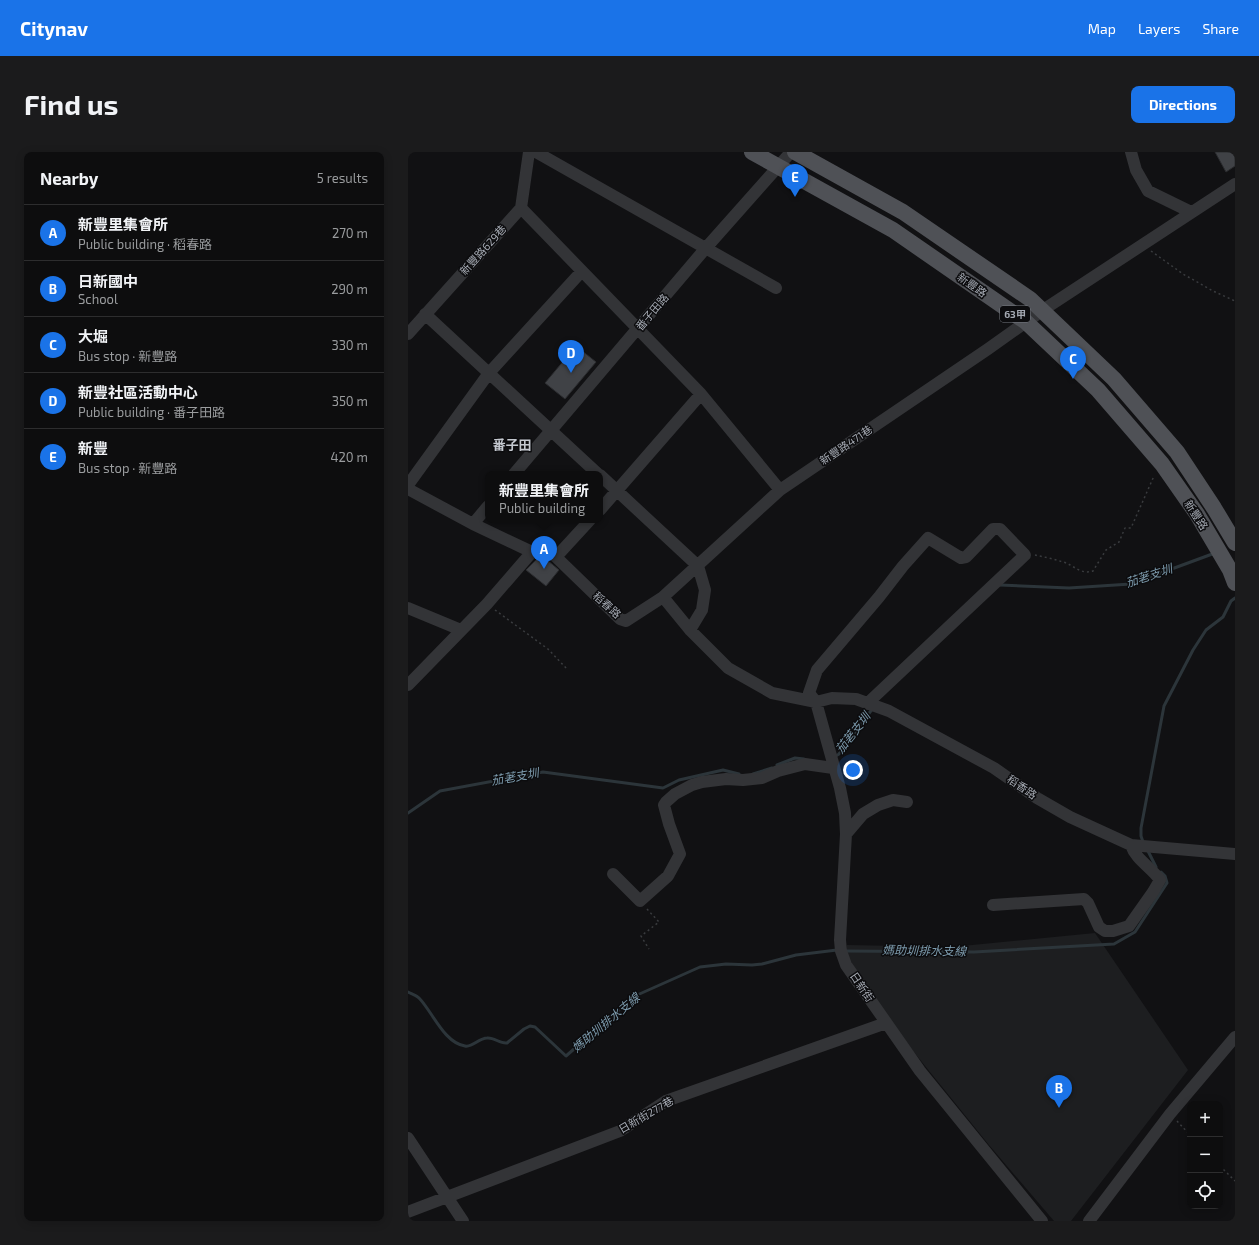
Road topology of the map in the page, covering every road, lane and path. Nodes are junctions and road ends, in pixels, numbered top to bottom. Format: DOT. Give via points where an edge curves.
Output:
graph roads {
  1 [pos="529,152"];
  2 [pos="536,152"];
  3 [pos="752,152"];
  4 [pos="791,152"];
  5 [pos="795,152"];
  6 [pos="1131,152"];
  7 [pos="778,166"];
  8 [pos="1235,184"];
  9 [pos="521,208"];
  10 [pos="1191,212"];
  11 [pos="1142,244"];
  12 [pos="705,249"];
  13 [pos="582,271"];
  14 [pos="776,288"];
  15 [pos="1235,301"];
  16 [pos="1043,310"];
  17 [pos="425,314"];
  18 [pos="1026,322"];
  19 [pos="637,329"];
  20 [pos="408,334"];
  21 [pos="489,373"];
  22 [pos="701,394"];
  23 [pos="550,430"];
  24 [pos="1162,464"];
  25 [pos="516,471"];
  26 [pos="595,471"];
  27 [pos="603,479"];
  28 [pos="408,485"];
  29 [pos="408,489"];
  30 [pos="780,490"];
  31 [pos="617,491"];
  32 [pos="603,507"];
  33 [pos="485,510"];
  34 [pos="587,523"];
  35 [pos="473,524"];
  36 [pos="1234,542"];
  37 [pos="532,552"];
  38 [pos="1025,555"];
  39 [pos="556,557"];
  40 [pos="698,566"];
  41 [pos="1235,583"];
  42 [pos="663,597"];
  43 [pos="487,604"];
  44 [pos="408,608"];
  45 [pos="461,630"];
  46 [pos="690,630"];
  47 [pos="567,669"];
  48 [pos="408,685"];
  49 [pos="816,702"];
  50 [pos="868,704"];
  51 [pos="833,768"];
  52 [pos="907,802"];
  53 [pos="846,834"];
  54 [pos="1131,845"];
  55 [pos="1235,854"];
  56 [pos="613,874"];
  57 [pos="640,901"];
  58 [pos="993,905"];
  59 [pos="649,949"];
  60 [pos="886,1023"];
  61 [pos="1235,1037"];
  62 [pos="1170,1114"];
  63 [pos="1187,1132"];
  64 [pos="408,1138"];
  65 [pos="1223,1169"];
  66 [pos="1235,1181"];
  67 [pos="447,1197"];
  68 [pos="408,1212"];
  69 [pos="463,1221"];
  70 [pos="1042,1221"];
  71 [pos="1089,1221"];
  1 -- 9 [label="street"];
  2 -- 12 [label="street"];
  3 -- 7 [label="main road, 新豐路 / 63甲"];
  4 -- 7 [label="street, 番子田路"];
  5 -- 16 [label="main road, 新豐路 / 63甲" via="903,212"];
  6 -- 10 [label="street" via="1136,170 1148,191"];
  7 -- 12 [label="street, 番子田路"];
  7 -- 18 [label="main road, 新豐路 / 63甲" via="893,230"];
  8 -- 10 [label="street, 新豐路471巷"];
  9 -- 13 [label="street"];
  9 -- 17 [label="street, 新豐路629巷"];
  10 -- 11 [label="street, 新豐路471巷"];
  11 -- 15 [label="path" via="1183,274"];
  11 -- 16 [label="street, 新豐路471巷"];
  12 -- 14 [label="street"];
  12 -- 19 [label="street, 番子田路"];
  13 -- 19 [label="street"];
  13 -- 21 [label="street"];
  16 -- 18 [label="street, 新豐路471巷"];
  16 -- 36 [label="main road, 新豐路 / 63甲" via="1114,379 1177,452"];
  17 -- 20 [label="street, 新豐路629巷"];
  17 -- 21 [label="street"];
  18 -- 24 [label="main road, 新豐路 / 63甲" via="1098,390"];
  18 -- 30 [label="street, 新豐路471巷"];
  19 -- 22 [label="street"];
  19 -- 23 [label="street, 番子田路"];
  21 -- 23 [label="street"];
  21 -- 28 [label="street"];
  22 -- 30 [label="street"];
  22 -- 31 [label="street"];
  23 -- 25 [label="street, 番子田路"];
  23 -- 26 [label="street"];
  24 -- 38 [label="path" via="1131,528 1125,528 1119,542 1106,550 1092,571 1087,573 1065,562"];
  24 -- 41 [label="main road, 新豐路 / 63甲" via="1197,514"];
  27 -- 31 [label="street"];
  29 -- 35 [label="street, 稻春路"];
  30 -- 40 [label="street, 新豐路471巷"];
  31 -- 32 [label="street"];
  31 -- 40 [label="street"];
  33 -- 35 [label="street"];
  34 -- 39 [label="street"];
  35 -- 37 [label="street, 稻春路"];
  37 -- 39 [label="street, 稻春路" via="546,550"];
  37 -- 43 [label="street"];
  38 -- 49 [label="street, 日新街" via="1000,530 993,529 966,557 960,558 928,538 817,670 809,693"];
  38 -- 50 [label="street"];
  39 -- 42 [label="street, 稻春路" via="620,619 626,621"];
  40 -- 42 [label="street, 新豐路471巷"];
  40 -- 46 [label="street" via="705,590 702,610"];
  42 -- 46 [label="street"];
  43 -- 45 [label="street"];
  43 -- 47 [label="path" via="548,649"];
  44 -- 45 [label="street"];
  45 -- 48 [label="street"];
  46 -- 49 [label="street" via="728,668 772,693"];
  49 -- 50 [label="street, 稻香路" via="832,698 856,699"];
  49 -- 51 [label="street, 日新街"];
  50 -- 54 [label="street, 稻香路" via="889,711 994,768 1070,817"];
  51 -- 53 [label="street, 日新街" via="844,807"];
  51 -- 57 [label="street" via="805,764 762,778 702,782 675,794 664,805 680,854 668,876"];
  52 -- 53 [label="street" via="893,800 878,805 863,814"];
  53 -- 60 [label="street, 日新街" via="840,951 846,965"];
  54 -- 55 [label="street, 稻香路"];
  54 -- 58 [label="street" via="1134,853 1160,880 1129,926 1105,931 1099,927 1084,899"];
  56 -- 57 [label="street"];
  57 -- 59 [label="path" via="659,922 641,936"];
  60 -- 67 [label="street, 日新街277巷" via="666,1101 620,1131"];
  60 -- 70 [label="street, 日新街" via="920,1071"];
  61 -- 62 [label="street"];
  62 -- 63 [label="path"];
  62 -- 71 [label="street"];
  64 -- 67 [label="street"];
  65 -- 66 [label="path"];
  67 -- 68 [label="street, 日新街277巷"];
  67 -- 69 [label="street"];
}
